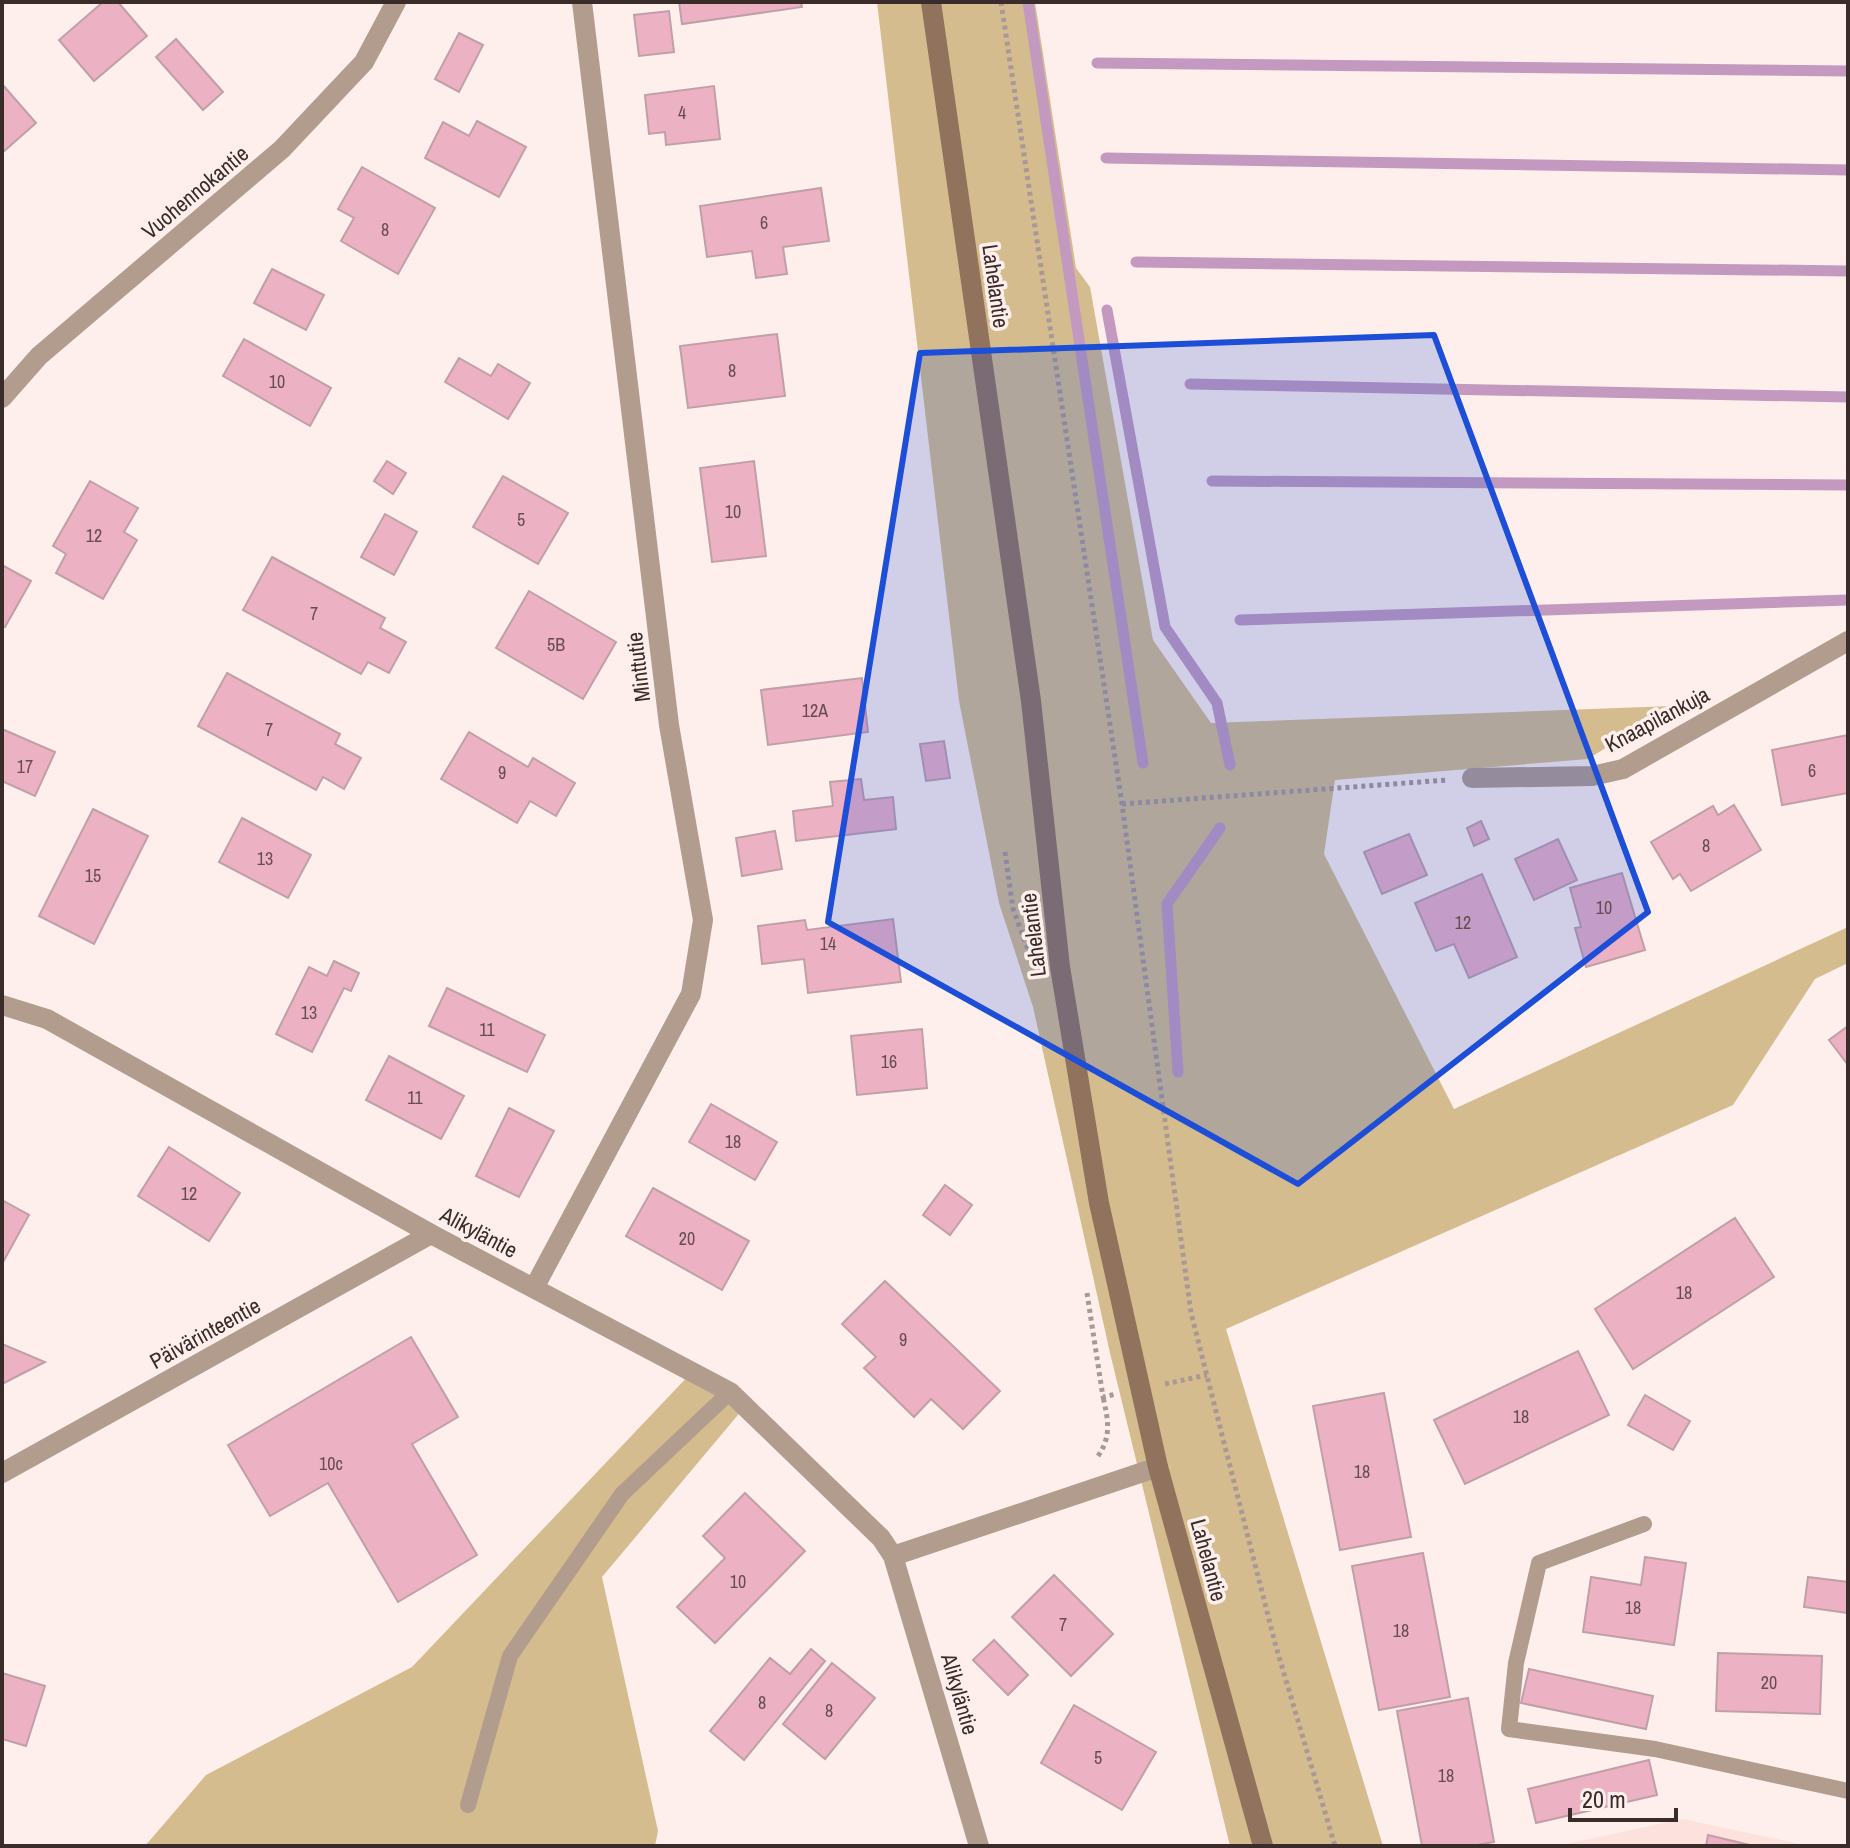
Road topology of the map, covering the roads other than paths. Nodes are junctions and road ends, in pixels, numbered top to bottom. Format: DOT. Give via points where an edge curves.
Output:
graph roads {
  1 [pos="396,2"];
  2 [pos="582,2"];
  3 [pos="931,2"];
  4 [pos="2,398"];
  5 [pos="1848,641"];
  6 [pos="1472,778"];
  7 [pos="2,1005"];
  8 [pos="431,1234"];
  9 [pos="534,1288"];
  10 [pos="730,1392"];
  11 [pos="1158,1467"];
  12 [pos="2,1473"];
  13 [pos="1644,1524"];
  14 [pos="893,1556"];
  15 [pos="1848,1791"];
  16 [pos="468,1805"];
  17 [pos="979,1846"];
  18 [pos="1263,1846"];
  1 -- 4 [label="street, Vuohennokantie" via="364,62 282,149 39,356"];
  2 -- 9 [label="street, Minttutie" via="669,725 703,920 691,994"];
  3 -- 11 [label="main road, Lahelantie" via="1031,701 1060,967 1099,1203"];
  5 -- 6 [label="street, Knaapilankuja" via="1623,769 1592,776"];
  7 -- 8 [label="street, Alikyläntie" via="47,1019"];
  8 -- 9 [label="street, Alikyläntie"];
  8 -- 12 [label="street, Päivärinteentie"];
  9 -- 10 [label="street, Alikyläntie"];
  10 -- 14 [label="street, Alikyläntie" via="881,1538"];
  10 -- 16 [label="lane" via="622,1494 510,1656"];
  11 -- 14 [label="street"];
  11 -- 18 [label="main road, Lahelantie"];
  13 -- 15 [label="lane" via="1539,1563 1516,1663 1509,1729 1655,1749"];
  14 -- 17 [label="street, Alikyläntie"];
}
